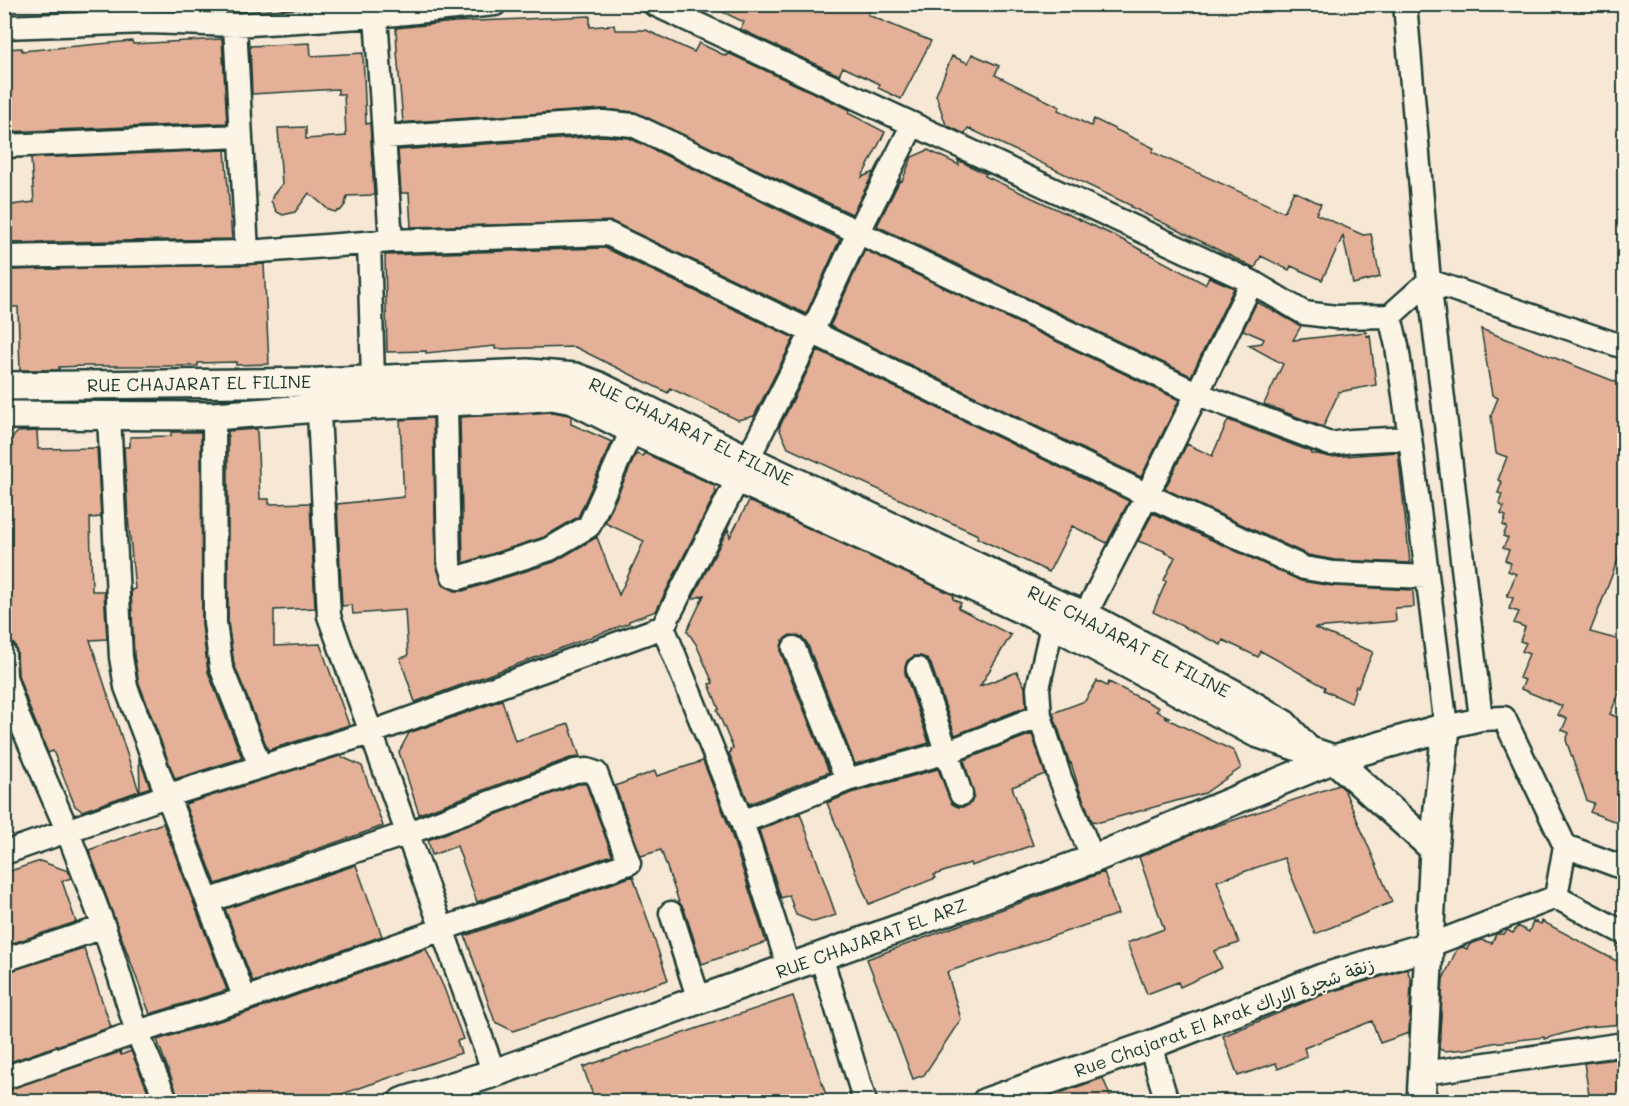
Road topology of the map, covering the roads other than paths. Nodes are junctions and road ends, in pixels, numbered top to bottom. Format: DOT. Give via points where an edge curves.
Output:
graph roads {
  1 [pos="495,4"];
  2 [pos="654,4"];
  3 [pos="1405,4"];
  4 [pos="148,13"];
  5 [pos="376,16"];
  6 [pos="235,25"];
  7 [pos="4,27"];
  8 [pos="913,124"];
  9 [pos="241,136"];
  10 [pos="386,137"];
  11 [pos="4,146"];
  12 [pos="858,233"];
  13 [pos="380,242"];
  14 [pos="247,252"];
  15 [pos="4,256"];
  16 [pos="1429,281"];
  17 [pos="1252,282"];
  18 [pos="1390,316"];
  19 [pos="812,332"];
  20 [pos="1624,347"];
  21 [pos="373,380"];
  22 [pos="4,386"];
  23 [pos="1198,394"];
  24 [pos="318,395"];
  25 [pos="446,402"];
  26 [pos="4,415"];
  27 [pos="109,416"];
  28 [pos="214,417"];
  29 [pos="632,430"];
  30 [pos="1410,438"];
  31 [pos="743,469"];
  32 [pos="1147,495"];
  33 [pos="1427,577"];
  34 [pos="1054,613"];
  35 [pos="1085,615"];
  36 [pos="663,627"];
  37 [pos="794,648"];
  38 [pos="4,653"];
  39 [pos="918,669"];
  40 [pos="11,716"];
  41 [pos="1040,716"];
  42 [pos="1481,719"];
  43 [pos="1446,727"];
  44 [pos="370,733"];
  45 [pos="948,752"];
  46 [pos="1321,755"];
  47 [pos="260,766"];
  48 [pos="848,780"];
  49 [pos="961,794"];
  50 [pos="169,795"];
  51 [pos="742,822"];
  52 [pos="67,830"];
  53 [pos="408,833"];
  54 [pos="1565,846"];
  55 [pos="1434,849"];
  56 [pos="4,853"];
  57 [pos="1093,859"];
  58 [pos="1624,868"];
  59 [pos="1556,897"];
  60 [pos="208,901"];
  61 [pos="671,913"];
  62 [pos="104,927"];
  63 [pos="442,929"];
  64 [pos="1624,933"];
  65 [pos="1428,946"];
  66 [pos="821,956"];
  67 [pos="4,960"];
  68 [pos="789,968"];
  69 [pos="245,999"];
  70 [pos="699,1000"];
  71 [pos="137,1032"];
  72 [pos="1624,1044"];
  73 [pos="1150,1045"];
  74 [pos="494,1073"];
  75 [pos="1424,1073"];
  76 [pos="4,1078"];
  77 [pos="167,1101"];
  78 [pos="402,1101"];
  79 [pos="865,1101"];
  80 [pos="986,1101"];
  81 [pos="1167,1101"];
  82 [pos="1422,1101"];
  1 -- 5 [label="street"];
  2 -- 8 [label="street"];
  3 -- 16 [label="street"];
  4 -- 6 [label="street"];
  4 -- 7 [label="street"];
  5 -- 6 [label="street"];
  5 -- 10 [label="street"];
  6 -- 9 [label="street"];
  8 -- 12 [label="street"];
  8 -- 17 [label="street"];
  9 -- 11 [label="street"];
  9 -- 14 [label="street"];
  10 -- 12 [label="street" via="603,122 633,125"];
  10 -- 13 [label="street"];
  12 -- 19 [label="street"];
  12 -- 23 [label="street"];
  13 -- 14 [label="street"];
  13 -- 19 [label="street" via="608,234"];
  13 -- 21 [label="street"];
  14 -- 15 [label="street"];
  16 -- 18 [label="street"];
  16 -- 20 [label="street"];
  16 -- 42 [label="street"];
  17 -- 18 [label="street" via="1304,313"];
  17 -- 23 [label="street"];
  18 -- 30 [label="street"];
  19 -- 31 [label="street"];
  19 -- 32 [label="street"];
  21 -- 24 [label="street, RUE CHAJARAT EL FILINE"];
  21 -- 31 [label="street, RUE CHAJARAT EL FILINE" via="528,373 575,377 599,386"];
  22 -- 24 [label="street, RUE CHAJARAT EL FILINE"];
  23 -- 30 [label="street" via="1330,444"];
  23 -- 32 [label="street"];
  24 -- 25 [label="street, RUE CHAJARAT EL FILINE"];
  24 -- 28 [label="street, RUE CHAJARAT EL FILINE"];
  24 -- 44 [label="street" via="329,616"];
  25 -- 29 [label="street, RUE CHAJARAT EL FILINE" via="552,396 573,400"];
  25 -- 29 [label="street" via="449,563 453,576 459,578 550,549 589,526"];
  26 -- 27 [label="street, RUE CHAJARAT EL FILINE"];
  27 -- 28 [label="street, RUE CHAJARAT EL FILINE"];
  27 -- 50 [label="street" via="121,657 126,687"];
  28 -- 47 [label="street" via="215,623 221,667"];
  29 -- 31 [label="street, RUE CHAJARAT EL FILINE"];
  30 -- 33 [label="street"];
  31 -- 34 [label="street, RUE CHAJARAT EL FILINE"];
  31 -- 36 [label="street"];
  32 -- 33 [label="street" via="1304,568"];
  32 -- 35 [label="street"];
  33 -- 43 [label="street"];
  34 -- 35 [label="street, RUE CHAJARAT EL FILINE"];
  34 -- 41 [label="street" via="1038,688"];
  34 -- 46 [label="street, RUE CHAJARAT EL FILINE" via="1256,733"];
  35 -- 46 [label="street, RUE CHAJARAT EL FILINE" via="1234,694 1284,724"];
  36 -- 44 [label="street"];
  36 -- 51 [label="street"];
  37 -- 48 [label="street"];
  38 -- 40 [label="street"];
  39 -- 45 [label="street"];
  40 -- 52 [label="street"];
  41 -- 45 [label="street"];
  41 -- 57 [label="street"];
  42 -- 43 [label="street"];
  42 -- 54 [label="street" via="1504,718"];
  43 -- 46 [label="street"];
  43 -- 55 [label="street"];
  44 -- 47 [label="street"];
  44 -- 53 [label="street"];
  45 -- 48 [label="street"];
  45 -- 49 [label="street"];
  46 -- 55 [label="street"];
  46 -- 57 [label="street, RUE CHAJARAT EL ARZ"];
  47 -- 50 [label="street"];
  48 -- 51 [label="street"];
  50 -- 52 [label="street"];
  50 -- 60 [label="street"];
  51 -- 68 [label="street"];
  52 -- 56 [label="street"];
  52 -- 62 [label="street"];
  53 -- 60 [label="street"];
  53 -- 63 [label="street"];
  53 -- 63 [label="street" via="560,776 587,770 596,773 629,863"];
  54 -- 58 [label="street"];
  54 -- 59 [label="street"];
  55 -- 65 [label="street"];
  57 -- 66 [label="street, RUE CHAJARAT EL ARZ"];
  59 -- 64 [label="street"];
  59 -- 65 [label="street"];
  60 -- 69 [label="street"];
  61 -- 70 [label="street"];
  62 -- 67 [label="street"];
  62 -- 71 [label="street"];
  63 -- 69 [label="street"];
  63 -- 74 [label="street"];
  65 -- 73 [label="street, Rue Chajarat El Arak زنقة شجرة الاراك" via="1322,978"];
  65 -- 75 [label="street"];
  66 -- 68 [label="street, RUE CHAJARAT EL ARZ"];
  66 -- 79 [label="street"];
  68 -- 70 [label="street, RUE CHAJARAT EL ARZ"];
  69 -- 71 [label="street"];
  70 -- 74 [label="street, RUE CHAJARAT EL ARZ"];
  71 -- 76 [label="street"];
  71 -- 77 [label="street"];
  72 -- 75 [label="street"];
  73 -- 80 [label="street, Rue Chajarat El Arak زنقة شجرة الاراك"];
  73 -- 81 [label="street"];
  74 -- 78 [label="street, RUE CHAJARAT EL ARZ"];
  75 -- 82 [label="street"];
}
